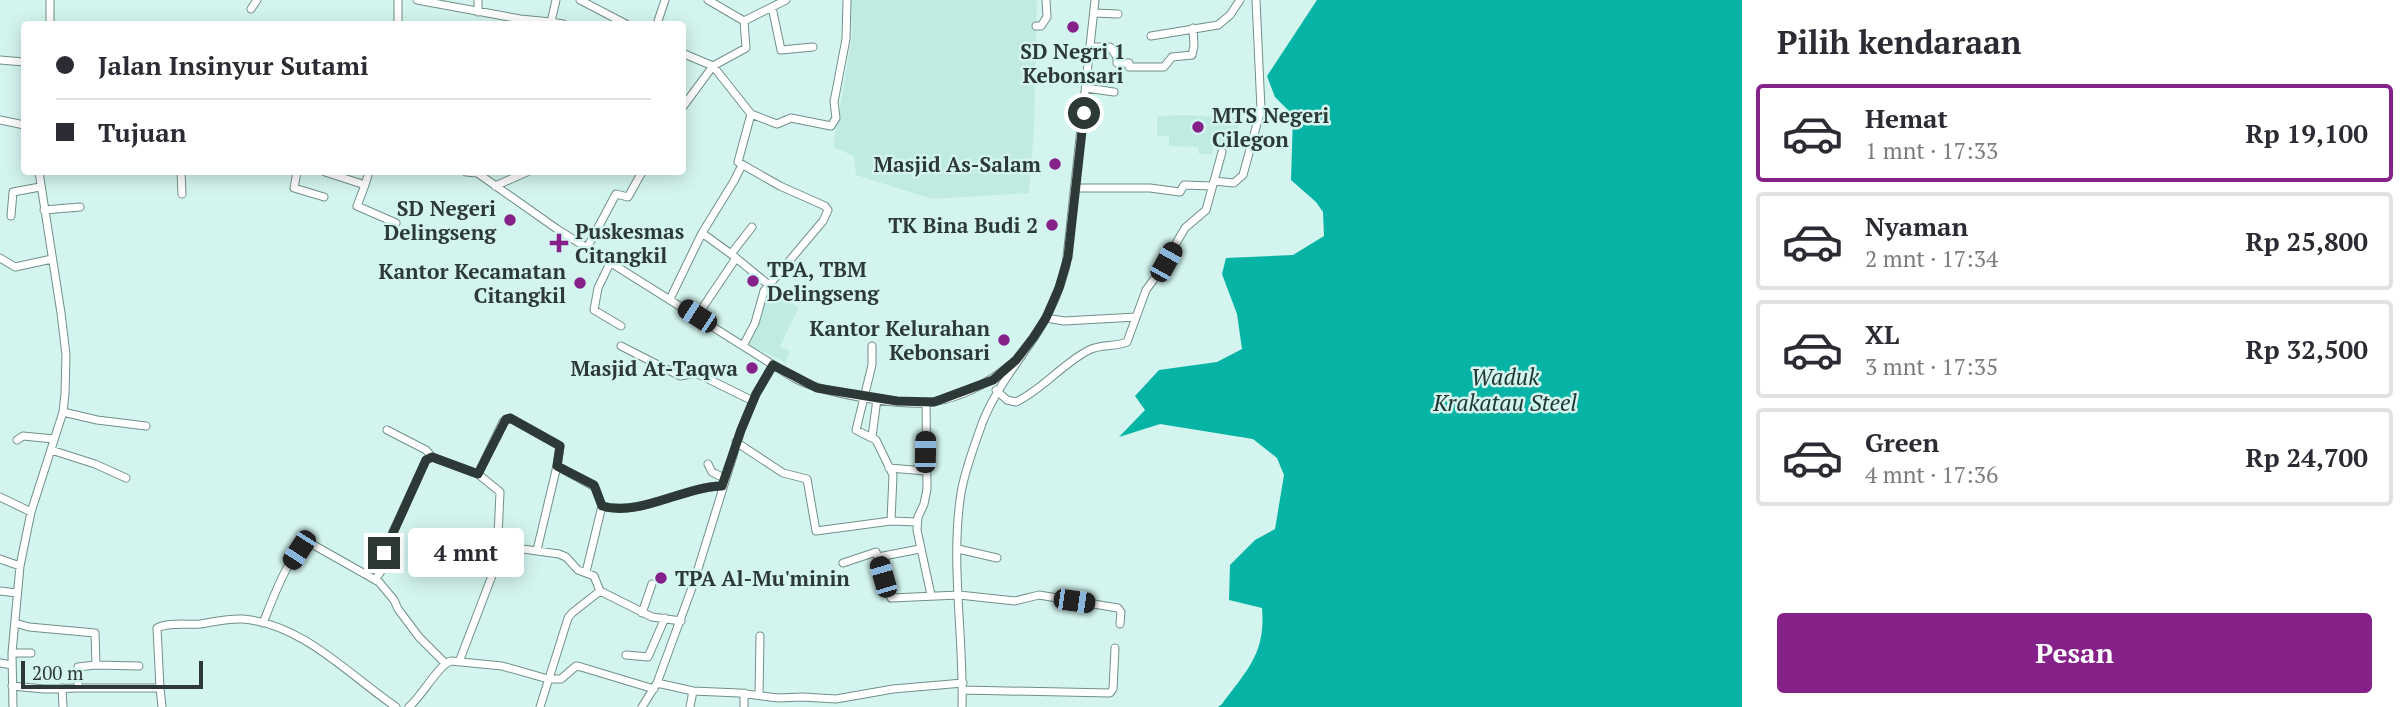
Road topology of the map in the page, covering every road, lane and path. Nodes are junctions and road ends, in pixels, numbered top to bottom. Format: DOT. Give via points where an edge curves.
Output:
graph roads {
  1 [pos="50,0"];
  2 [pos="257,0"];
  3 [pos="397,0"];
  4 [pos="418,0"];
  5 [pos="478,0"];
  6 [pos="556,0"];
  7 [pos="580,0"];
  8 [pos="665,0"];
  9 [pos="708,0"];
  10 [pos="786,0"];
  11 [pos="847,0"];
  12 [pos="1046,0"];
  13 [pos="1095,0"];
  14 [pos="1240,0"];
  15 [pos="1256,0"];
  16 [pos="772,7"];
  17 [pos="251,9"];
  18 [pos="478,12"];
  19 [pos="1094,13"];
  20 [pos="1118,14"];
  21 [pos="607,16"];
  22 [pos="50,21"];
  23 [pos="398,21"];
  24 [pos="544,21"];
  25 [pos="551,21"];
  26 [pos="608,21"];
  27 [pos="619,21"];
  28 [pos="658,21"];
  29 [pos="744,21"];
  30 [pos="1036,26"];
  31 [pos="1193,28"];
  32 [pos="1151,36"];
  33 [pos="813,47"];
  34 [pos="1091,47"];
  35 [pos="686,55"];
  36 [pos="0,60"];
  37 [pos="21,62"];
  38 [pos="713,66"];
  39 [pos="1086,89"];
  40 [pos="1114,92"];
  41 [pos="686,103"];
  42 [pos="751,114"];
  43 [pos="0,120"];
  44 [pos="21,124"];
  45 [pos="1222,152"];
  46 [pos="742,165"];
  47 [pos="39,175"];
  48 [pos="181,175"];
  49 [pos="296,175"];
  50 [pos="334,175"];
  51 [pos="368,175"];
  52 [pos="481,175"];
  53 [pos="520,175"];
  54 [pos="640,175"];
  55 [pos="1213,183"];
  56 [pos="365,185"];
  57 [pos="495,186"];
  58 [pos="40,187"];
  59 [pos="1075,188"];
  60 [pos="182,194"];
  61 [pos="324,197"];
  62 [pos="80,207"];
  63 [pos="44,210"];
  64 [pos="11,216"];
  65 [pos="396,223"];
  66 [pos="752,227"];
  67 [pos="702,233"];
  68 [pos="587,248"];
  69 [pos="734,256"];
  70 [pos="0,258"];
  71 [pos="52,259"];
  72 [pos="610,263"];
  73 [pos="769,285"];
  74 [pos="670,299"];
  75 [pos="697,316"];
  76 [pos="1136,317"];
  77 [pos="1046,318"];
  78 [pos="621,326"];
  79 [pos="621,346"];
  80 [pos="743,346"];
  81 [pos="872,346"];
  82 [pos="1016,360"];
  83 [pos="773,365"];
  84 [pos="993,380"];
  85 [pos="997,392"];
  86 [pos="863,397"];
  87 [pos="877,399"];
  88 [pos="753,401"];
  89 [pos="926,402"];
  90 [pos="63,412"];
  91 [pos="146,426"];
  92 [pos="387,430"];
  93 [pos="872,437"];
  94 [pos="54,439"];
  95 [pos="17,440"];
  96 [pos="736,442"];
  97 [pos="51,450"];
  98 [pos="432,457"];
  99 [pos="708,464"];
  100 [pos="557,466"];
  101 [pos="889,468"];
  102 [pos="926,471"];
  103 [pos="478,474"];
  104 [pos="126,478"];
  105 [pos="723,482"];
  106 [pos="0,497"];
  107 [pos="602,506"];
  108 [pos="31,512"];
  109 [pos="891,521"];
  110 [pos="917,522"];
  111 [pos="503,547"];
  112 [pos="920,549"];
  113 [pos="958,549"];
  114 [pos="537,550"];
  115 [pos="878,557"];
  116 [pos="997,558"];
  117 [pos="0,559"];
  118 [pos="843,564"];
  119 [pos="20,566"];
  120 [pos="586,572"];
  121 [pos="375,580"];
  122 [pos="652,584"];
  123 [pos="0,591"];
  124 [pos="600,591"];
  125 [pos="17,593"];
  126 [pos="959,594"];
  127 [pos="931,595"];
  128 [pos="642,613"];
  129 [pos="665,618"];
  130 [pos="681,621"];
  131 [pos="15,623"];
  132 [pos="263,623"];
  133 [pos="1120,624"];
  134 [pos="760,636"];
  135 [pos="1115,648"];
  136 [pos="12,653"];
  137 [pos="31,653"];
  138 [pos="626,655"];
  139 [pos="459,662"];
  140 [pos="0,663"];
  141 [pos="445,663"];
  142 [pos="12,665"];
  143 [pos="96,665"];
  144 [pos="139,666"];
  145 [pos="548,679"];
  146 [pos="656,686"];
  147 [pos="12,687"];
  148 [pos="962,687"];
  149 [pos="62,688"];
  150 [pos="78,688"];
  151 [pos="160,688"];
  152 [pos="693,691"];
  153 [pos="744,693"];
  154 [pos="758,695"];
  155 [pos="836,703"];
  156 [pos="13,707"];
  157 [pos="64,707"];
  158 [pos="163,707"];
  159 [pos="396,707"];
  160 [pos="409,707"];
  161 [pos="540,707"];
  162 [pos="642,707"];
  163 [pos="690,707"];
  164 [pos="744,707"];
  165 [pos="962,707"];
  1 -- 22 [label="street"];
  2 -- 17 [label="street"];
  3 -- 23 [label="street"];
  4 -- 18 [label="street"];
  5 -- 18 [label="street"];
  6 -- 25 [label="street"];
  7 -- 21 [label="street"];
  8 -- 28 [label="street"];
  9 -- 29 [label="street"];
  10 -- 16 [label="street"];
  11 -- 42 [label="street" via="833,125 791,118 777,124"];
  12 -- 30 [label="street" via="1047,17"];
  13 -- 19 [label="street"];
  14 -- 31 [label="street" via="1218,25"];
  15 -- 55 [label="street" via="1261,109 1243,175 1234,183"];
  16 -- 29 [label="street"];
  16 -- 33 [label="street" via="781,50"];
  18 -- 24 [label="street"];
  19 -- 20 [label="street"];
  19 -- 34 [label="street"];
  21 -- 26 [label="street"];
  21 -- 27 [label="street"];
  29 -- 38 [label="street" via="746,48"];
  31 -- 32 [label="street"];
  31 -- 34 [label="street" via="1192,55 1172,57 1164,67 1129,67 1129,63 1117,63 1110,47"];
  34 -- 39 [label="street"];
  35 -- 38 [label="street"];
  36 -- 37 [label="street"];
  38 -- 41 [label="street"];
  38 -- 42 [label="street"];
  39 -- 40 [label="street"];
  39 -- 59 [label="street"];
  42 -- 46 [label="street" via="738,156"];
  43 -- 44 [label="street"];
  45 -- 55 [label="street"];
  46 -- 67 [label="street"];
  46 -- 73 [label="street" via="828,210"];
  47 -- 58 [label="street"];
  48 -- 60 [label="street"];
  49 -- 61 [label="street" via="294,188"];
  50 -- 56 [label="street"];
  51 -- 56 [label="street"];
  52 -- 57 [label="street"];
  53 -- 57 [label="street"];
  54 -- 68 [label="street" via="628,197 616,194"];
  55 -- 59 [label="street" via="1184,185 1180,192"];
  55 -- 76 [label="street" via="1206,210 1185,228 1146,290"];
  56 -- 65 [label="street" via="357,206"];
  57 -- 68 [label="street"];
  58 -- 63 [label="street"];
  58 -- 64 [label="street" via="13,192"];
  59 -- 77 [label="street" via="1066,266"];
  62 -- 63 [label="street"];
  63 -- 71 [label="street"];
  66 -- 69 [label="street"];
  67 -- 69 [label="street"];
  67 -- 74 [label="street"];
  68 -- 72 [label="street"];
  69 -- 73 [label="street"];
  69 -- 75 [label="street"];
  70 -- 71 [label="street" via="15,267"];
  71 -- 90 [label="street" via="66,355"];
  72 -- 74 [label="street"];
  72 -- 78 [label="street" via="594,310"];
  73 -- 80 [label="street"];
  74 -- 75 [label="street"];
  75 -- 80 [label="street"];
  76 -- 77 [label="street"];
  76 -- 85 [label="street" via="1125,344 1090,350 1020,400 1011,402"];
  77 -- 82 [label="street"];
  79 -- 88 [label="street" via="680,376 696,373"];
  80 -- 83 [label="street"];
  81 -- 86 [label="street"];
  82 -- 84 [label="street"];
  82 -- 85 [label="street"];
  83 -- 86 [label="street" via="817,388"];
  83 -- 88 [label="street"];
  84 -- 85 [label="street"];
  84 -- 89 [label="street"];
  85 -- 113 [label="street" via="962,490"];
  86 -- 87 [label="street"];
  86 -- 93 [label="street" via="856,430"];
  87 -- 89 [label="street"];
  87 -- 93 [label="street"];
  88 -- 96 [label="street"];
  89 -- 102 [label="street"];
  90 -- 91 [label="street"];
  90 -- 94 [label="street"];
  92 -- 98 [label="street"];
  93 -- 101 [label="street"];
  94 -- 95 [label="street" via="23,436"];
  94 -- 97 [label="street"];
  96 -- 105 [label="street"];
  96 -- 109 [label="street" via="783,473 807,479 816,531"];
  97 -- 104 [label="street"];
  97 -- 108 [label="street"];
  98 -- 103 [label="street"];
  98 -- 121 [label="street" via="426,460 411,492 386,547 385,565"];
  99 -- 105 [label="street"];
  100 -- 103 [label="street" via="560,446 510,418 503,422"];
  100 -- 107 [label="street" via="594,485"];
  100 -- 114 [label="street"];
  101 -- 102 [label="street"];
  101 -- 109 [label="street"];
  102 -- 110 [label="street" via="925,500"];
  103 -- 111 [label="street" via="500,492 498,536"];
  105 -- 107 [label="street" via="627,509"];
  105 -- 130 [label="street"];
  106 -- 108 [label="street"];
  107 -- 120 [label="street"];
  108 -- 119 [label="street"];
  109 -- 110 [label="street"];
  110 -- 112 [label="street"];
  111 -- 114 [label="street"];
  111 -- 139 [label="street"];
  112 -- 115 [label="street"];
  112 -- 127 [label="street"];
  113 -- 116 [label="street"];
  113 -- 126 [label="street"];
  114 -- 120 [label="street" via="566,557"];
  115 -- 118 [label="street" via="875,551"];
  115 -- 127 [label="street" via="890,597"];
  117 -- 119 [label="street"];
  119 -- 125 [label="street"];
  120 -- 124 [label="street" via="594,576"];
  121 -- 132 [label="street" via="307,542 274,593"];
  121 -- 141 [label="street"];
  122 -- 128 [label="street"];
  123 -- 125 [label="street"];
  124 -- 128 [label="street"];
  124 -- 145 [label="street" via="568,618"];
  125 -- 131 [label="street"];
  126 -- 127 [label="street"];
  126 -- 133 [label="street" via="1015,601 1039,595 1116,607 1121,612"];
  126 -- 148 [label="street"];
  128 -- 129 [label="street"];
  129 -- 130 [label="street"];
  129 -- 138 [label="street" via="648,657"];
  130 -- 146 [label="street"];
  131 -- 136 [label="street"];
  131 -- 143 [label="street" via="95,633"];
  132 -- 151 [label="street" via="229,619 161,625 156,631"];
  132 -- 159 [label="street" via="311,643"];
  134 -- 154 [label="street"];
  135 -- 148 [label="street" via="1114,689 1110,693"];
  136 -- 137 [label="street"];
  136 -- 142 [label="street"];
  139 -- 141 [label="street"];
  139 -- 145 [label="street" via="514,668"];
  140 -- 142 [label="street"];
  141 -- 160 [label="street"];
  142 -- 147 [label="street"];
  143 -- 144 [label="street"];
  143 -- 150 [label="street" via="78,667"];
  145 -- 146 [label="street" via="561,679 576,666"];
  145 -- 161 [label="street"];
  146 -- 152 [label="street"];
  146 -- 162 [label="street"];
  147 -- 149 [label="street"];
  147 -- 156 [label="street"];
  148 -- 155 [label="street" via="892,690"];
  148 -- 165 [label="street"];
  149 -- 150 [label="street"];
  149 -- 157 [label="street"];
  150 -- 151 [label="street"];
  151 -- 158 [label="street"];
  152 -- 153 [label="street"];
  152 -- 163 [label="street"];
  153 -- 154 [label="street"];
  153 -- 164 [label="street"];
  154 -- 155 [label="street"];
}
